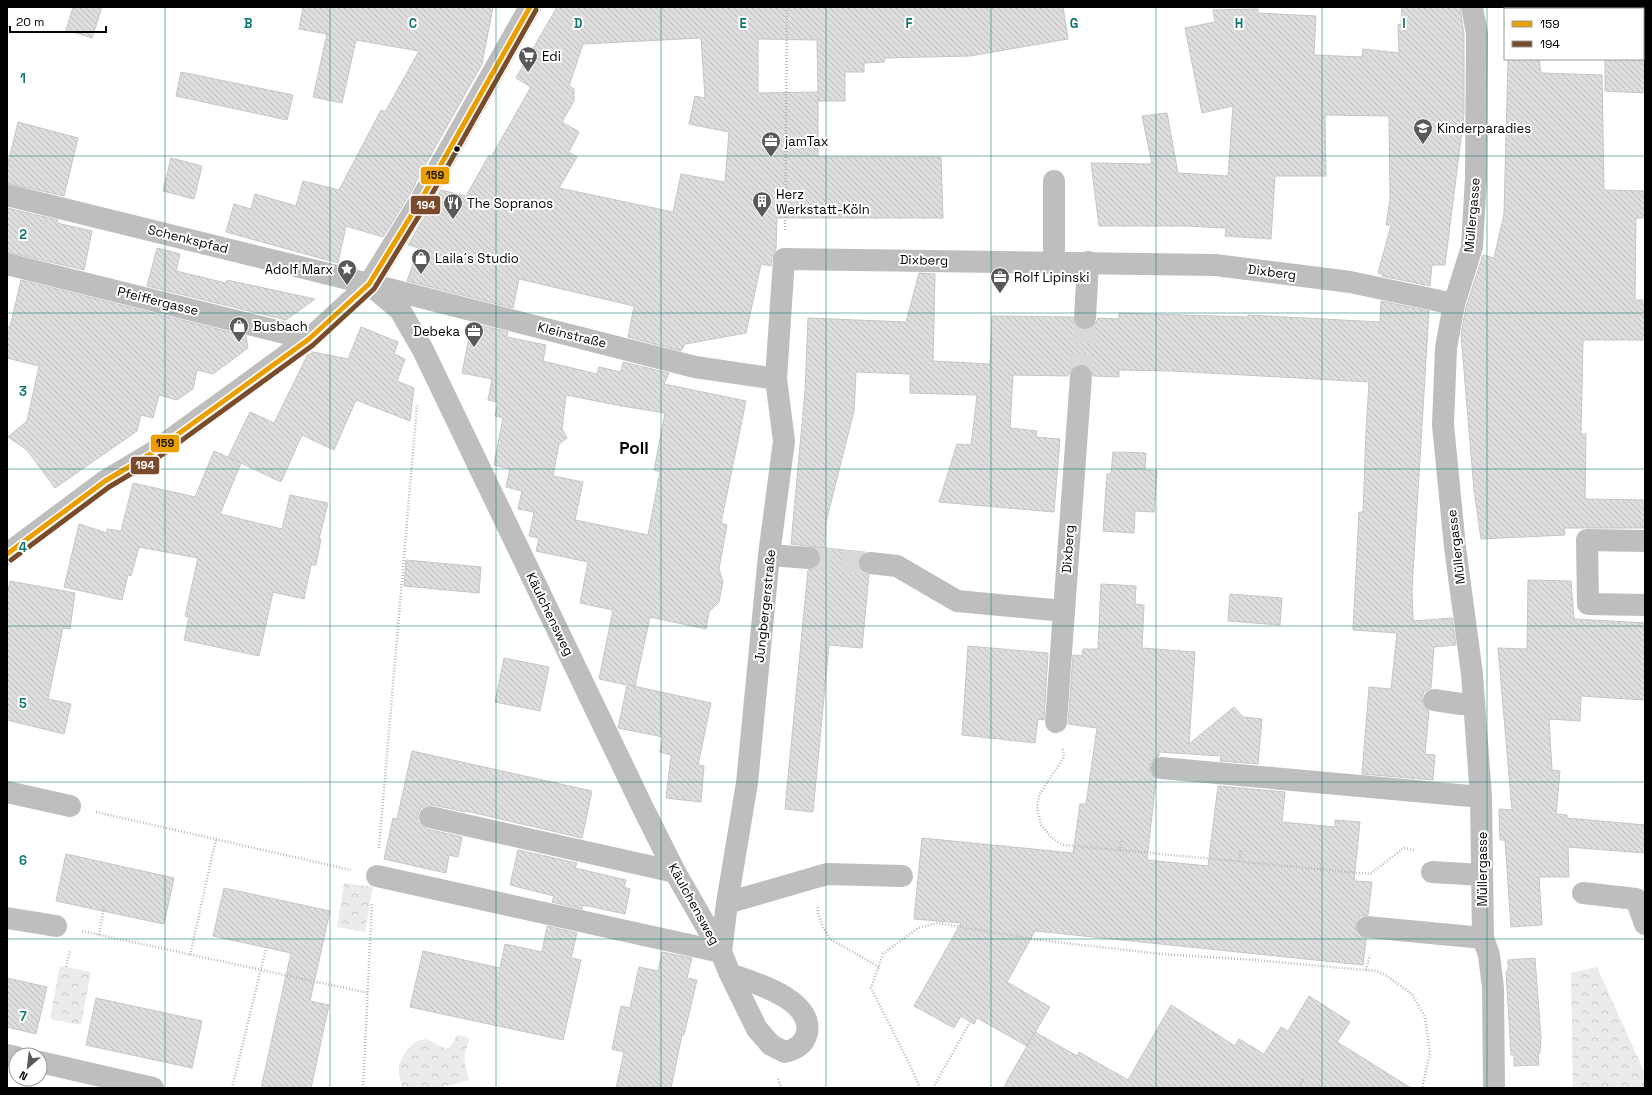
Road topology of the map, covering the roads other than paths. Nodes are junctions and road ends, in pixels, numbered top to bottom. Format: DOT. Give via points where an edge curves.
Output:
graph roads {
  1 [pos="530,7"];
  2 [pos="1472,7"];
  3 [pos="1054,181"];
  4 [pos="7,195"];
  5 [pos="784,259"];
  6 [pos="1054,262"];
  7 [pos="1088,262"];
  8 [pos="7,264"];
  9 [pos="369,284"];
  10 [pos="1454,304"];
  11 [pos="1086,318"];
  12 [pos="309,339"];
  13 [pos="1081,376"];
  14 [pos="776,379"];
  15 [pos="1645,541"];
  16 [pos="7,554"];
  17 [pos="769,555"];
  18 [pos="809,558"];
  19 [pos="870,563"];
  20 [pos="1645,605"];
  21 [pos="1064,611"];
  22 [pos="1434,700"];
  23 [pos="1474,704"];
  24 [pos="1056,722"];
  25 [pos="1161,768"];
  26 [pos="7,792"];
  27 [pos="1482,797"];
  28 [pos="70,806"];
  29 [pos="430,817"];
  30 [pos="675,872"];
  31 [pos="1432,872"];
  32 [pos="377,876"];
  33 [pos="902,876"];
  34 [pos="1482,876"];
  35 [pos="1583,893"];
  36 [pos="727,903"];
  37 [pos="7,918"];
  38 [pos="1645,924"];
  39 [pos="56,926"];
  40 [pos="1367,928"];
  41 [pos="1483,938"];
  42 [pos="720,952"];
  43 [pos="730,974"];
  44 [pos="48,1064"];
  45 [pos="153,1088"];
  46 [pos="1494,1088"];
  1 -- 9 [label="street" via="422,198"];
  2 -- 10 [label="street, Müllergasse" via="1477,34 1476,178 1472,246"];
  3 -- 6 [label="street"];
  4 -- 9 [label="street, Schenkspfad"];
  5 -- 6 [label="street, Dixberg"];
  5 -- 14 [label="street, Jungbergerstraße"];
  6 -- 7 [label="street, Dixberg"];
  7 -- 10 [label="street, Dixberg" via="1215,265 1350,282"];
  7 -- 11 [label="street"];
  8 -- 12 [label="street, Pfeiffergasse"];
  9 -- 12 [label="street"];
  9 -- 14 [label="street, Kleinstraße" via="695,367"];
  9 -- 30 [label="street, Käulchensweg" via="400,310 423,350"];
  10 -- 23 [label="street, Müllergasse" via="1446,348 1443,425"];
  12 -- 16 [label="street" via="158,449 105,481"];
  13 -- 21 [label="street, Dixberg"];
  14 -- 17 [label="street, Jungbergerstraße" via="784,441"];
  15 -- 20 [label="street" via="1587,540 1588,604"];
  17 -- 18 [label="street"];
  17 -- 36 [label="street, Jungbergerstraße" via="747,783"];
  19 -- 21 [label="street" via="897,566 957,601"];
  21 -- 24 [label="street, Dixberg"];
  22 -- 23 [label="street"];
  23 -- 27 [label="street, Müllergasse"];
  25 -- 27 [label="street"];
  26 -- 28 [label="street"];
  27 -- 34 [label="street, Müllergasse"];
  29 -- 30 [label="street"];
  30 -- 42 [label="street, Käulchensweg"];
  31 -- 34 [label="street"];
  32 -- 42 [label="street, Käulchensweg"];
  33 -- 36 [label="street" via="828,874"];
  34 -- 41 [label="street, Müllergasse"];
  35 -- 38 [label="street" via="1636,899"];
  36 -- 42 [label="street, Jungbergerstraße"];
  37 -- 39 [label="street"];
  40 -- 41 [label="street"];
  41 -- 46 [label="street, Müllergasse" via="1489,955 1493,988"];
  42 -- 43 [label="street, Käulchensweg"];
  44 -- 45 [label="street"];
}
